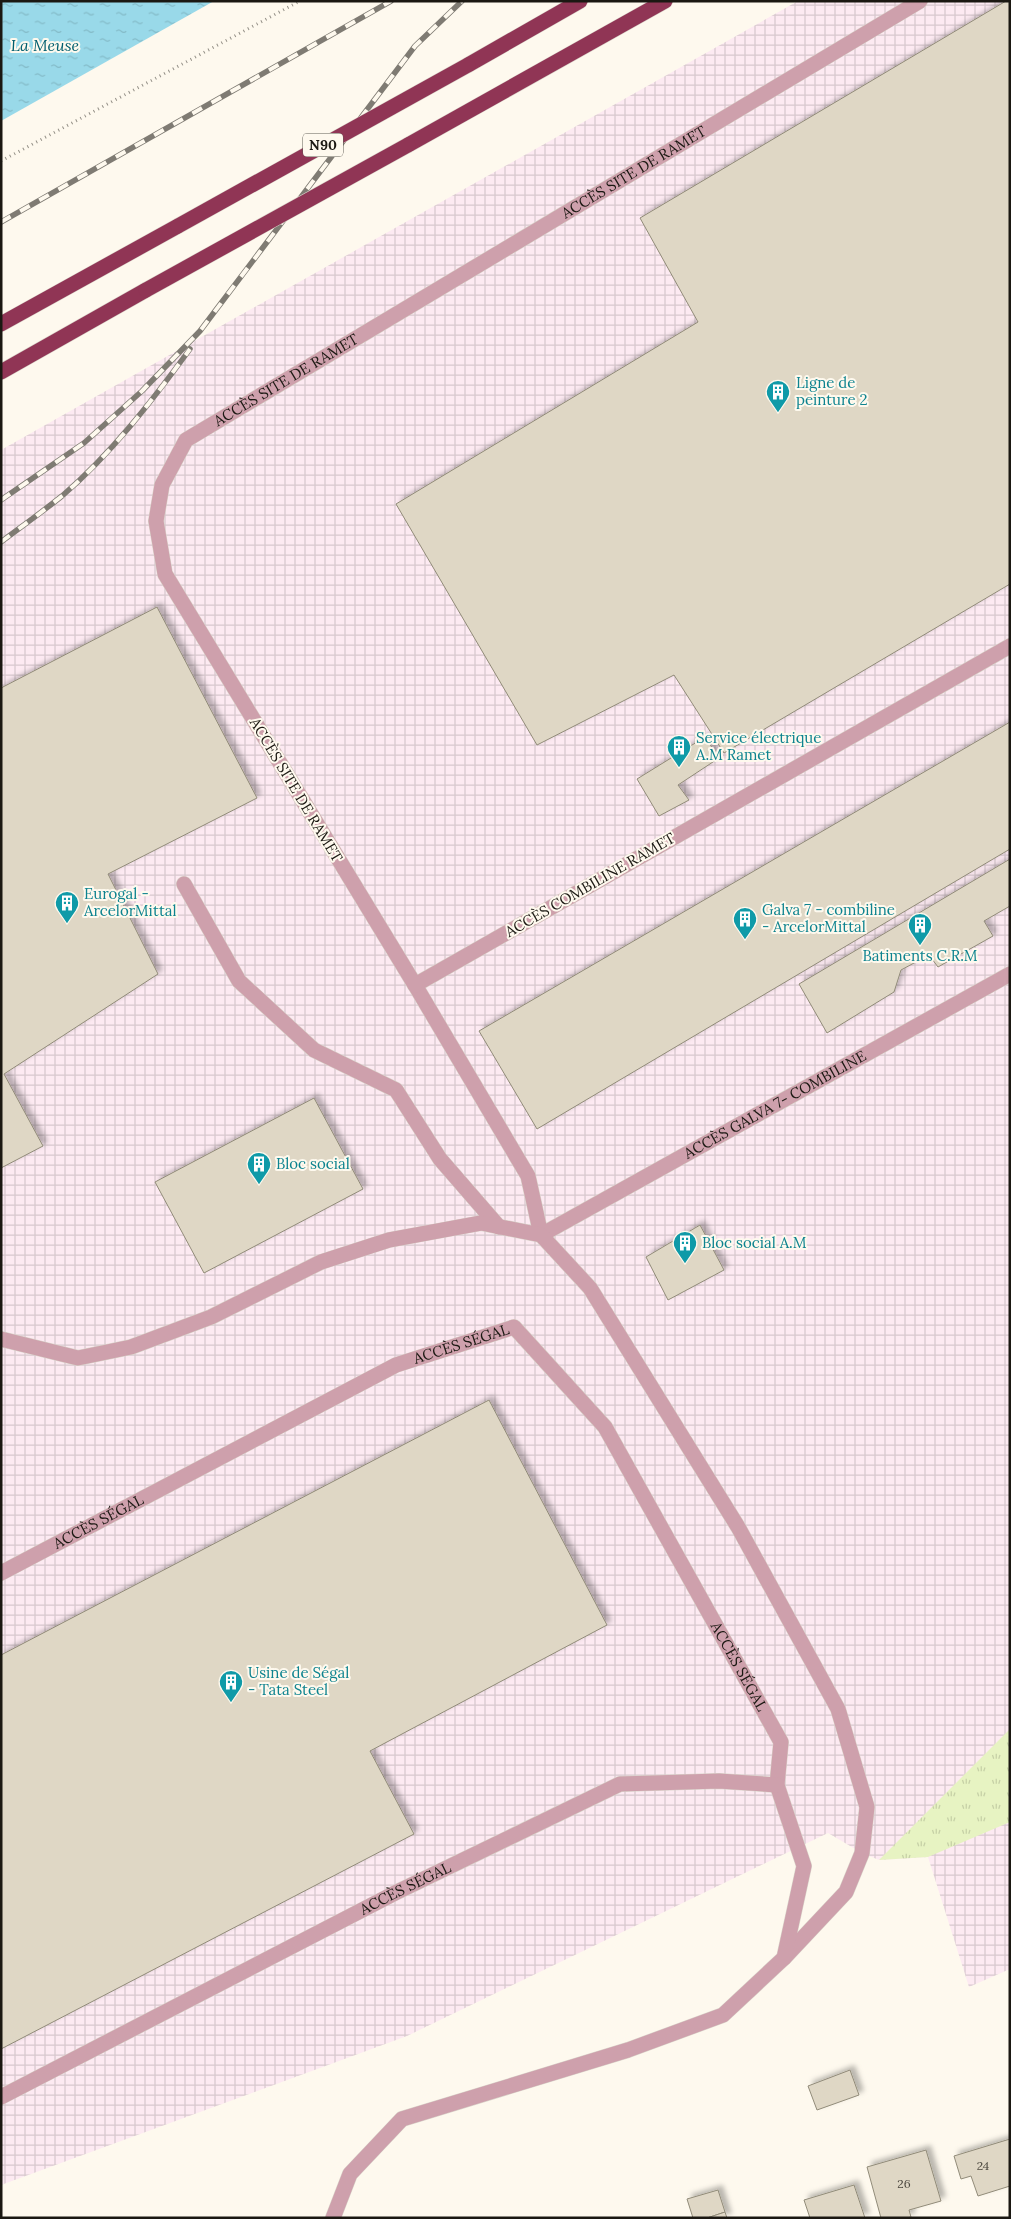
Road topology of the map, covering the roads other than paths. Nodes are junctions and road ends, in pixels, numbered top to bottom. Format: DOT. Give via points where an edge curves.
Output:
graph roads {
  1 [pos="580,1"];
  2 [pos="665,1"];
  3 [pos="920,1"];
  4 [pos="1,324"];
  5 [pos="1,372"];
  6 [pos="1010,646"];
  7 [pos="184,884"];
  8 [pos="1010,974"];
  9 [pos="415,985"];
  10 [pos="499,1227"];
  11 [pos="541,1235"];
  12 [pos="1,1340"];
  13 [pos="1,1573"];
  14 [pos="777,1785"];
  15 [pos="784,1958"];
  16 [pos="1,2097"];
  17 [pos="333,2218"];
  1 -- 4 [label="highway, N90, bridge"];
  2 -- 5 [label="highway, N90, bridge"];
  3 -- 9 [label="lane, ACCÈS SITE DE RAMET" via="186,440 162,485 156,522 165,574"];
  6 -- 9 [label="lane, ACCÈS COMBILINE RAMET"];
  7 -- 10 [label="lane" via="240,981 314,1050 396,1090 440,1159"];
  8 -- 11 [label="lane, ACCÈS GALVA 7- COMBILINE"];
  9 -- 11 [label="lane" via="528,1176"];
  10 -- 11 [label="lane"];
  10 -- 12 [label="lane" via="481,1223 389,1240 321,1262 211,1317 131,1347 78,1358"];
  11 -- 15 [label="lane" via="590,1288 738,1527 838,1709 867,1807 862,1853 846,1892"];
  13 -- 14 [label="lane, ACCÈS SÉGAL" via="396,1365 514,1327 604,1427 781,1742"];
  14 -- 15 [label="lane" via="804,1866"];
  14 -- 16 [label="lane, ACCÈS SÉGAL" via="719,1781 620,1784 397,1892"];
  15 -- 17 [label="lane" via="723,2015 628,2050 402,2119 350,2174"];
}
